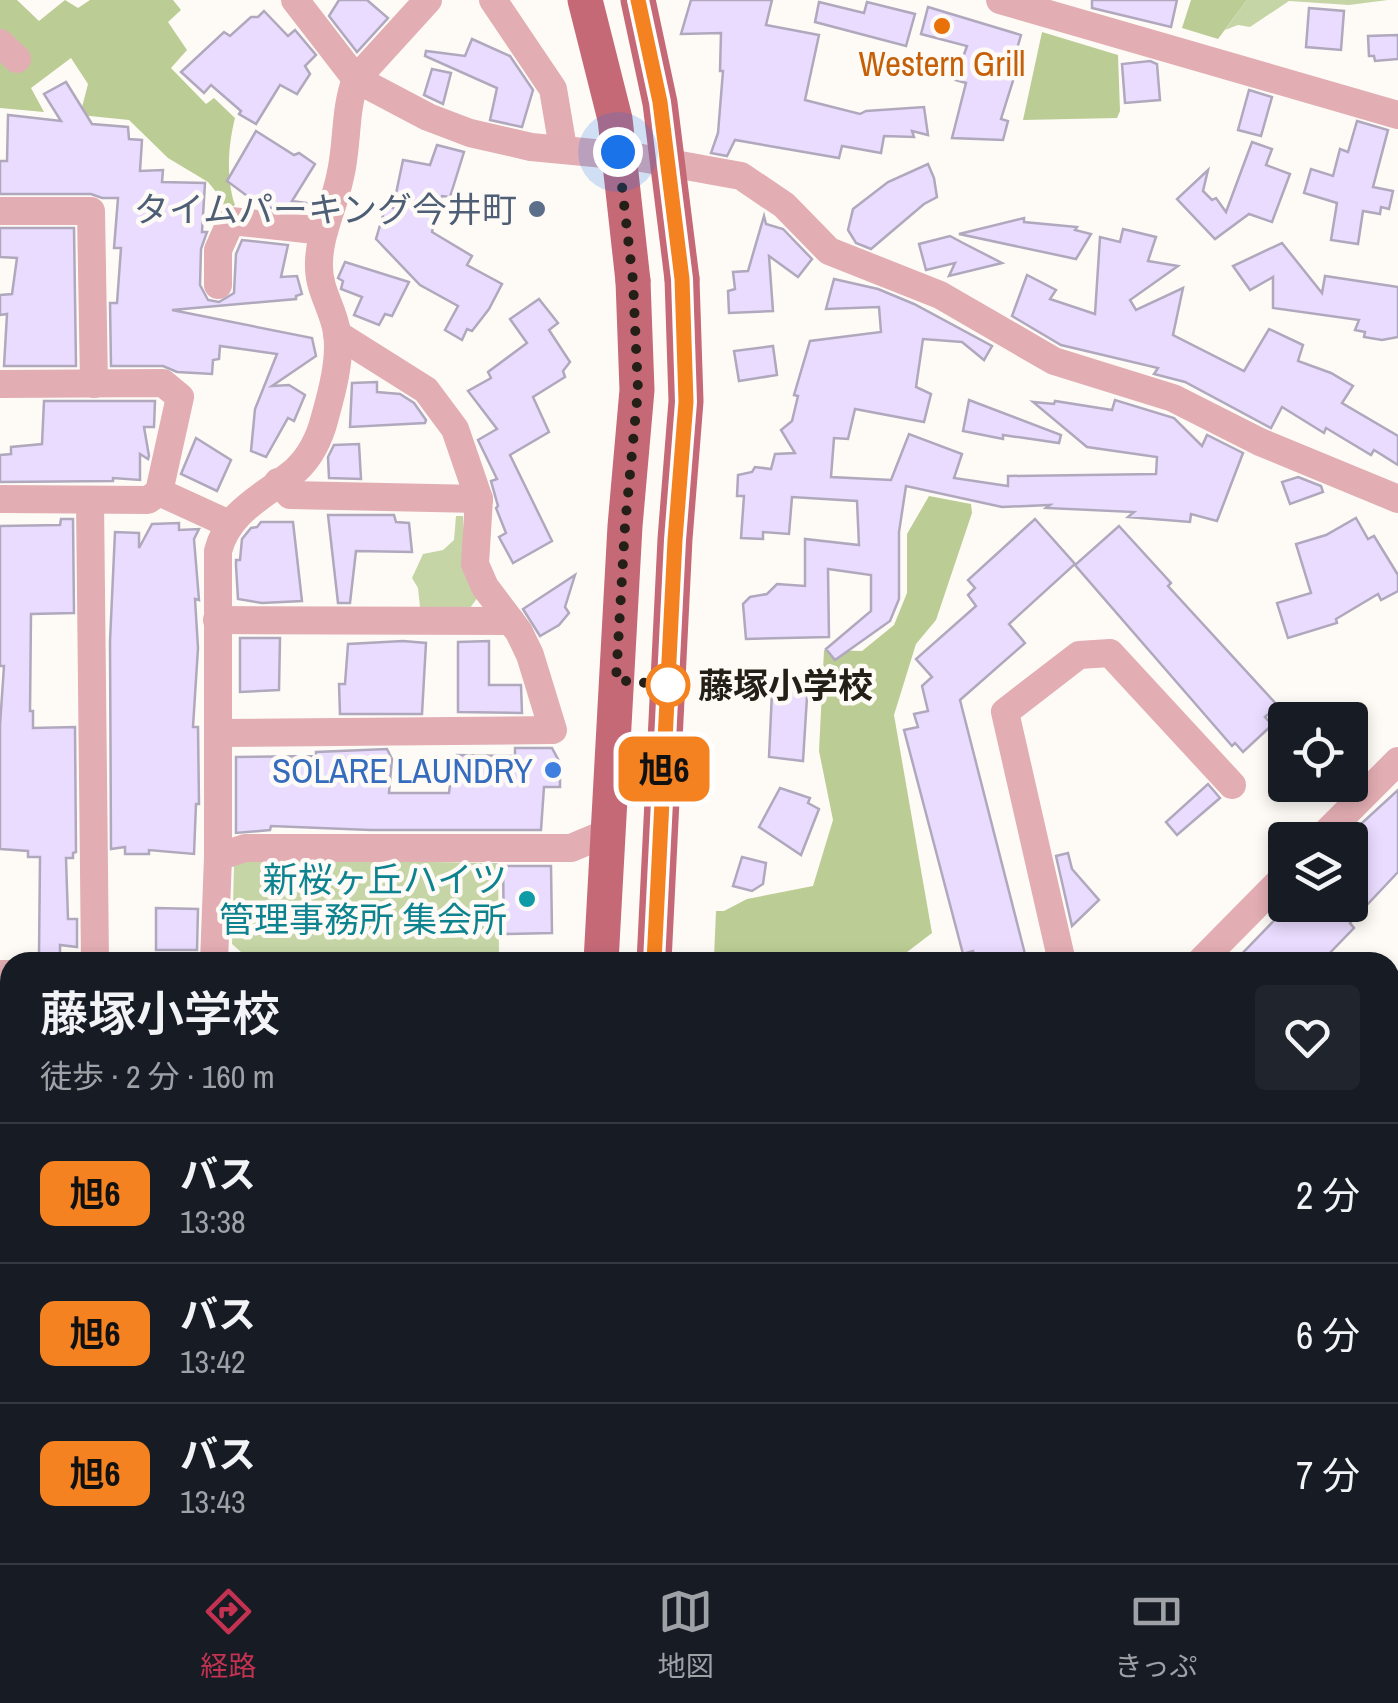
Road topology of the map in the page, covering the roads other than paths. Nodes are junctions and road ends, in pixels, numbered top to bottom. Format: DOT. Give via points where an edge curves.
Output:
graph roads {
  1 [pos="295,0"];
  2 [pos="428,0"];
  3 [pos="493,0"];
  4 [pos="585,0"];
  5 [pos="638,0"];
  6 [pos="1000,0"];
  7 [pos="1038,6"];
  8 [pos="356,78"];
  9 [pos="1398,114"];
  10 [pos="564,148"];
  11 [pos="0,210"];
  12 [pos="324,231"];
  13 [pos="218,285"];
  14 [pos="337,334"];
  15 [pos="0,384"];
  16 [pos="94,384"];
  17 [pos="278,482"];
  18 [pos="160,492"];
  19 [pos="1398,498"];
  20 [pos="0,499"];
  21 [pos="90,500"];
  22 [pos="479,500"];
  23 [pos="229,524"];
  24 [pos="217,620"];
  25 [pos="510,621"];
  26 [pos="218,733"];
  27 [pos="1398,760"];
  28 [pos="1232,785"];
  29 [pos="1337,822"];
  30 [pos="608,833"];
  31 [pos="218,857"];
  32 [pos="1268,893"];
  33 [pos="94,952"];
  34 [pos="214,952"];
  35 [pos="602,952"];
  36 [pos="654,952"];
  37 [pos="1060,952"];
  38 [pos="1210,952"];
  1 -- 8 [label="street"];
  2 -- 8 [label="street"];
  3 -- 10 [label="street" via="553,89"];
  4 -- 30 [label="main road, bridge" via="615,119 638,390"];
  5 -- 36 [label="main road, bridge" via="660,102 682,279 686,402"];
  6 -- 7 [label="street"];
  7 -- 9 [label="street"];
  8 -- 10 [label="street" via="470,133"];
  8 -- 12 [label="street" via="341,176"];
  10 -- 19 [label="street" via="741,176 784,205 829,251 940,295 1054,360 1174,398 1260,442"];
  11 -- 16 [label="street" via="90,211"];
  12 -- 13 [label="street" via="232,221 218,250"];
  12 -- 14 [label="street" via="318,268"];
  14 -- 17 [label="street" via="333,387 318,436 304,461"];
  14 -- 22 [label="street" via="426,390 455,429"];
  15 -- 16 [label="street"];
  16 -- 18 [label="street" via="164,383 180,397"];
  17 -- 22 [label="street" via="290,495"];
  17 -- 23 [label="street"];
  18 -- 21 [label="street" via="148,500"];
  18 -- 23 [label="street"];
  20 -- 21 [label="street"];
  21 -- 33 [label="street"];
  22 -- 25 [label="street" via="475,564"];
  23 -- 24 [label="street" via="218,551"];
  24 -- 25 [label="street"];
  24 -- 26 [label="street"];
  25 -- 26 [label="street" via="530,655 553,730"];
  26 -- 31 [label="street"];
  27 -- 29 [label="street"];
  28 -- 37 [label="street" via="1110,653 1079,655 1005,712"];
  30 -- 31 [label="street" via="571,848 245,848"];
  30 -- 35 [label="main road"];
  31 -- 34 [label="street"];
  32 -- 38 [label="street"];
}
